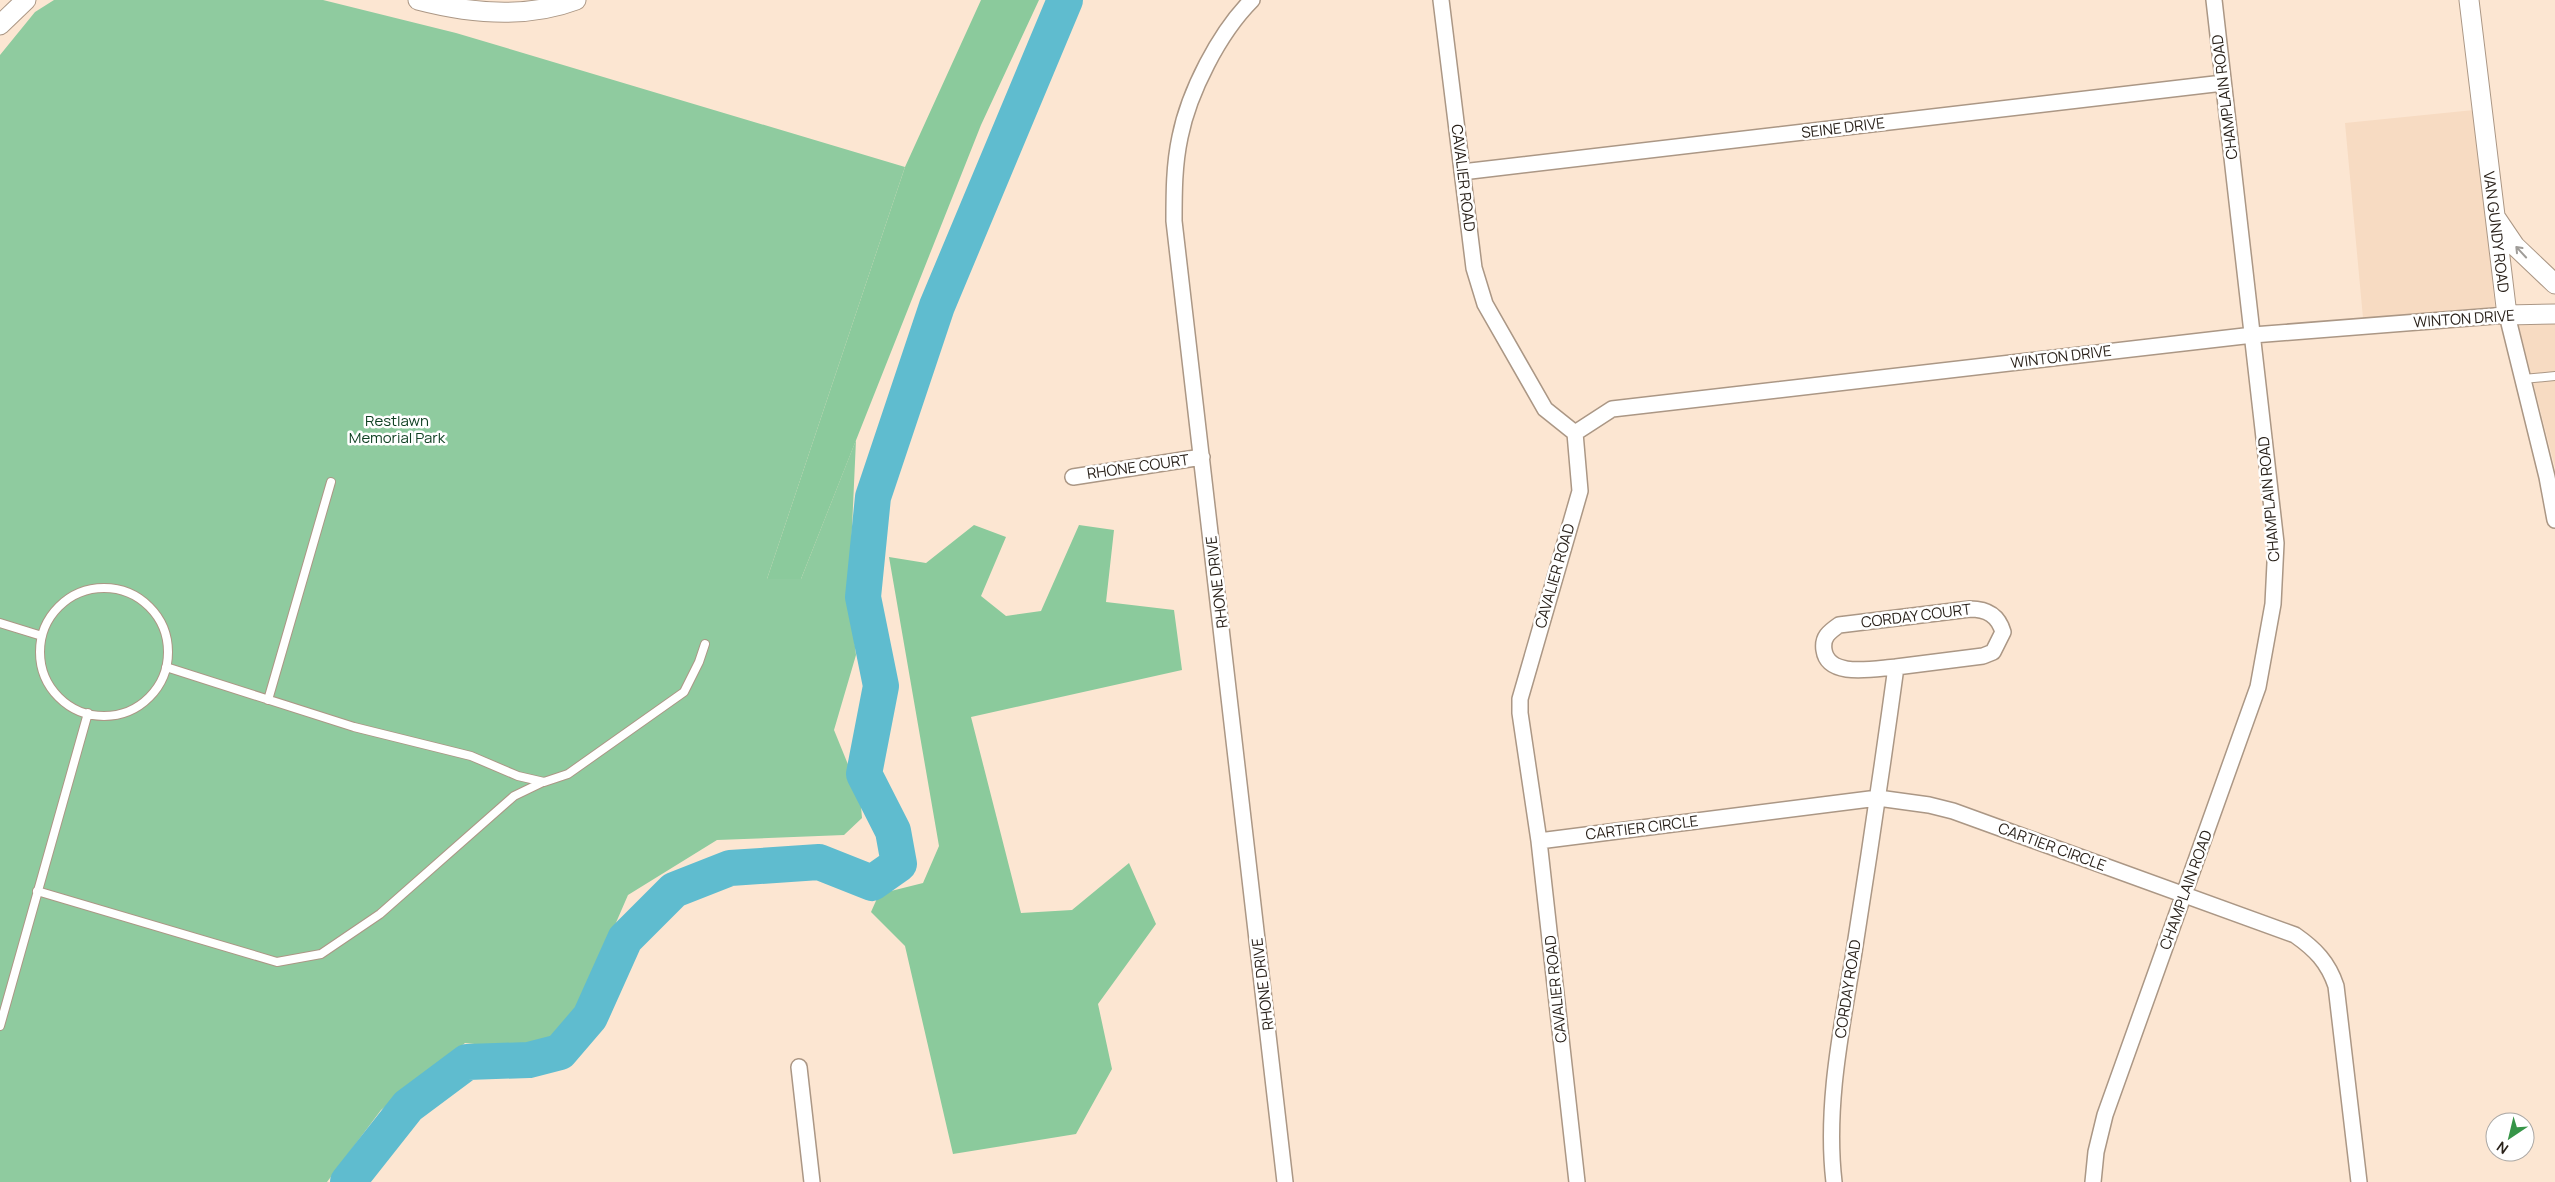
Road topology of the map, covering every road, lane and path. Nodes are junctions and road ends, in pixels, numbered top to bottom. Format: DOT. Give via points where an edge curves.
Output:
graph roads {
  1 [pos="26,0"];
  2 [pos="418,0"];
  3 [pos="576,0"];
  4 [pos="1252,0"];
  5 [pos="1440,0"];
  6 [pos="2214,0"];
  7 [pos="2469,0"];
  8 [pos="0,25"];
  9 [pos="2223,84"];
  10 [pos="1462,172"];
  11 [pos="2494,215"];
  12 [pos="2555,284"];
  13 [pos="2555,314"];
  14 [pos="2507,315"];
  15 [pos="2253,335"];
  16 [pos="2555,376"];
  17 [pos="2523,380"];
  18 [pos="1575,433"];
  19 [pos="1202,458"];
  20 [pos="1073,477"];
  21 [pos="331,482"];
  22 [pos="2555,520"];
  23 [pos="0,623"];
  24 [pos="42,636"];
  25 [pos="705,644"];
  26 [pos="166,667"];
  27 [pos="1896,667"];
  28 [pos="268,700"];
  29 [pos="88,714"];
  30 [pos="544,782"];
  31 [pos="1878,798"];
  32 [pos="1540,842"];
  33 [pos="37,891"];
  34 [pos="2184,894"];
  35 [pos="0,1026"];
  36 [pos="799,1067"];
  37 [pos="812,1182"];
  38 [pos="1286,1182"];
  39 [pos="1577,1182"];
  40 [pos="1834,1182"];
  41 [pos="2093,1182"];
  42 [pos="2359,1182"];
  1 -- 8 [label="street"];
  2 -- 3 [label="street" via="446,8 491,13 533,10"];
  4 -- 19 [label="street, RHONE DRIVE" via="1206,66 1180,136 1174,178 1174,221"];
  5 -- 10 [label="street, CAVALIER ROAD"];
  6 -- 9 [label="street, CHAMPLAIN ROAD"];
  7 -- 11 [label="street, VAN GUNDY ROAD"];
  9 -- 10 [label="street, SEINE DRIVE"];
  9 -- 15 [label="street, CHAMPLAIN ROAD"];
  10 -- 18 [label="street, CAVALIER ROAD" via="1474,268 1485,304 1545,409"];
  12 -- 11 [label="street, one-way" via="2516,246"];
  11 -- 14 [label="street, VAN GUNDY ROAD"];
  13 -- 14 [label="street, WINTON DRIVE"];
  14 -- 15 [label="street, WINTON DRIVE"];
  14 -- 17 [label="street, VAN GUNDY ROAD"];
  15 -- 18 [label="street, WINTON DRIVE" via="1612,409"];
  15 -- 34 [label="street, CHAMPLAIN ROAD" via="2276,542 2273,604 2258,687"];
  16 -- 17 [label="lane"];
  17 -- 22 [label="street, VAN GUNDY ROAD"];
  18 -- 32 [label="street, CAVALIER ROAD" via="1580,491 1520,699"];
  19 -- 20 [label="street, RHONE COURT"];
  19 -- 38 [label="street, RHONE DRIVE"];
  21 -- 28 [label="lane"];
  23 -- 24 [label="lane"];
  24 -- 26 [label="lane" via="50,618 63,603 80,592 99,588 121,590 141,599 157,615 166,635"];
  24 -- 29 [label="lane" via="40,656 45,675 55,692 70,706"];
  25 -- 30 [label="lane" via="684,692 568,774"];
  26 -- 28 [label="lane"];
  26 -- 29 [label="lane" via="163,679 150,697 132,710 110,716"];
  27 -- 27 [label="street, CORDAY COURT" via="1993,652 2003,632 2000,622 1987,611 1970,609 1839,625 1823,642 1824,653 1832,664 1842,670"];
  27 -- 31 [label="street"];
  28 -- 30 [label="lane" via="354,727 471,756 518,776"];
  29 -- 33 [label="lane"];
  30 -- 33 [label="lane" via="514,796 380,914 321,954 277,962"];
  31 -- 32 [label="street, CARTIER CIRCLE"];
  31 -- 34 [label="street, CARTIER CIRCLE" via="1953,811"];
  31 -- 40 [label="street, CORDAY ROAD" via="1835,1074 1832,1122"];
  32 -- 39 [label="street, CAVALIER ROAD"];
  33 -- 35 [label="lane"];
  34 -- 41 [label="street, CHAMPLAIN ROAD" via="2105,1115"];
  34 -- 42 [label="street, CARTIER CIRCLE" via="2295,935 2311,946 2331,970 2336,986"];
  36 -- 37 [label="street"];
}
